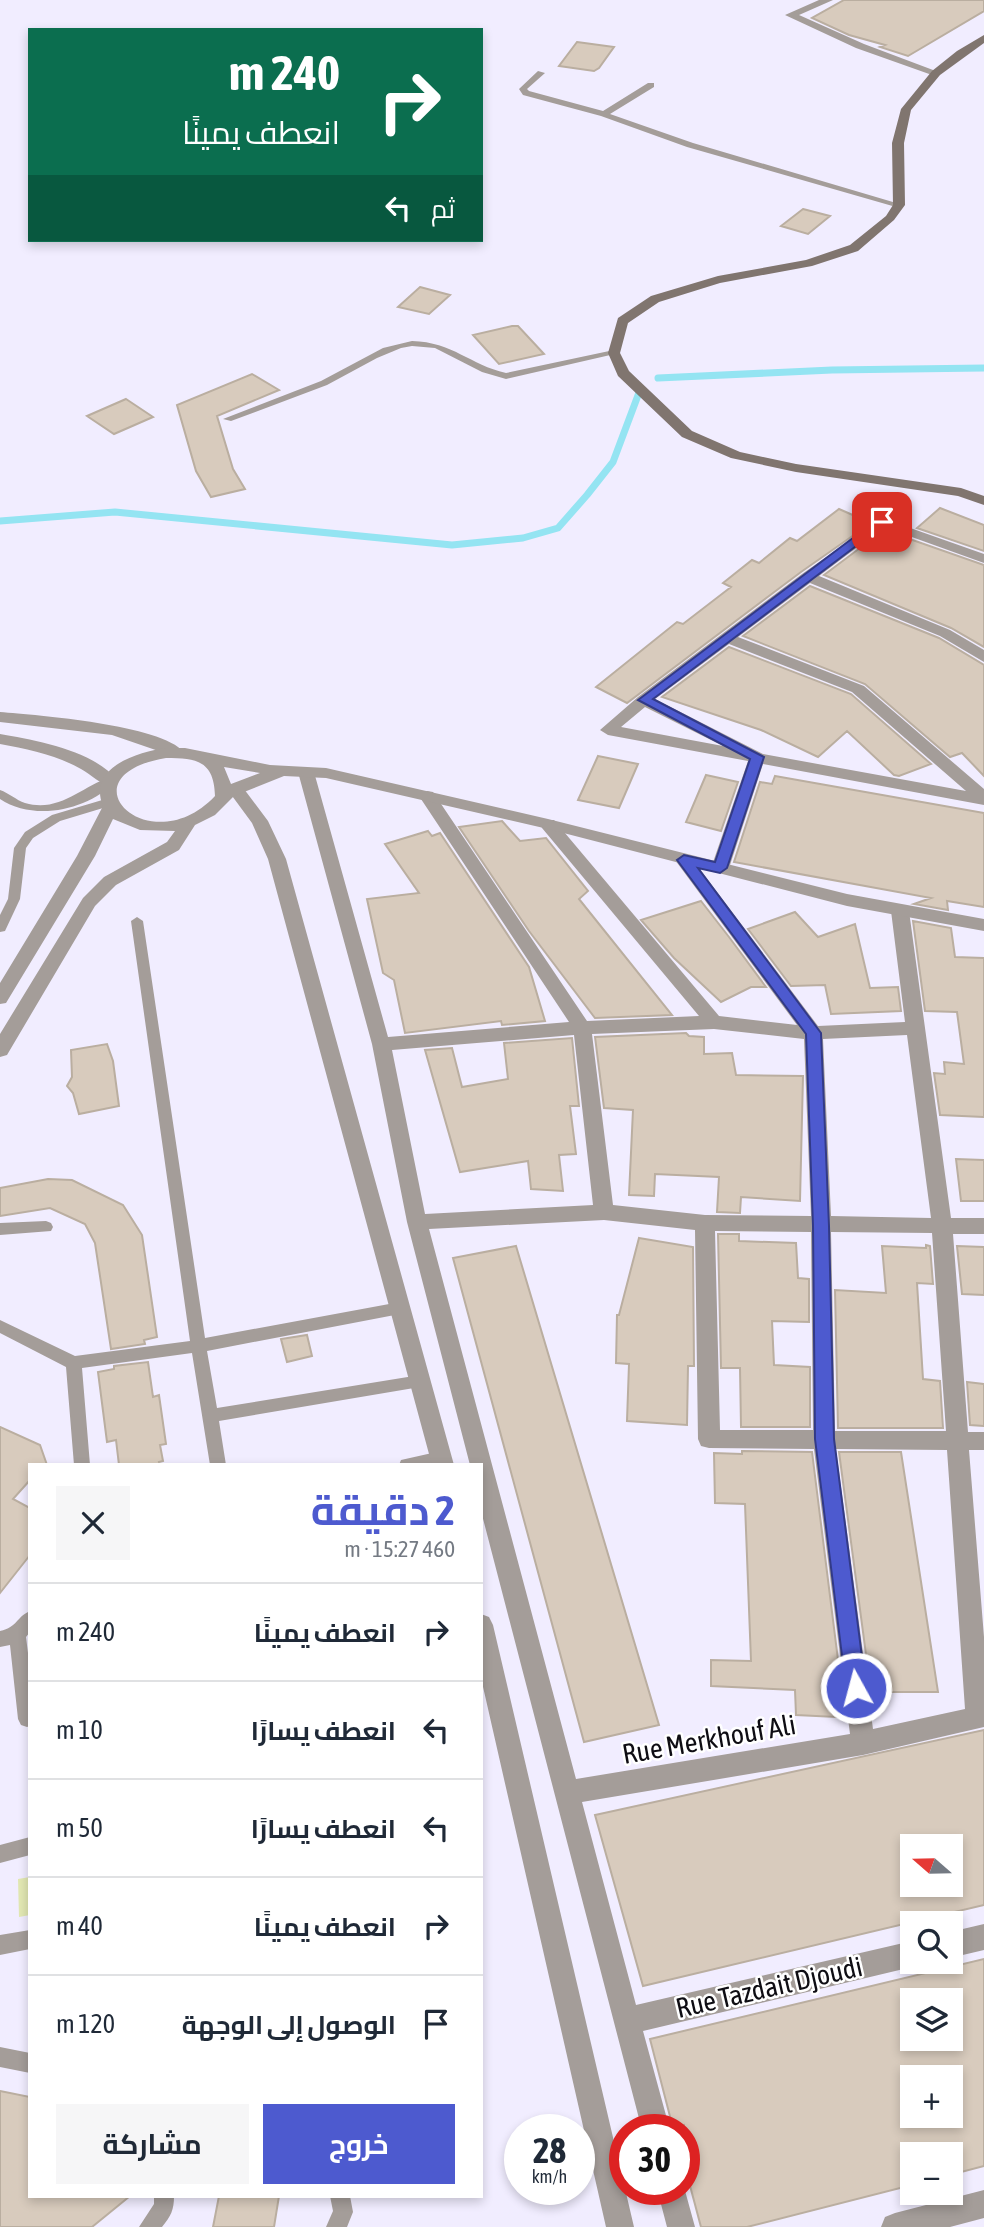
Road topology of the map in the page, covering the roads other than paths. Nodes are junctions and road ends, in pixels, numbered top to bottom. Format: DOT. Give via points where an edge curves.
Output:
graph roads {
  1 [pos="828,0"];
  2 [pos="984,38"];
  3 [pos="541,73"];
  4 [pos="936,73"];
  5 [pos="651,85"];
  6 [pos="604,114"];
  7 [pos="900,205"];
  8 [pos="614,353"];
  9 [pos="228,419"];
  10 [pos="984,501"];
  11 [pos="984,559"];
  12 [pos="807,577"];
  13 [pos="728,638"];
  14 [pos="984,656"];
  15 [pos="644,700"];
  16 [pos="0,717"];
  17 [pos="0,739"];
  18 [pos="176,752"];
  19 [pos="757,757"];
  20 [pos="206,759"];
  21 [pos="299,772"];
  22 [pos="110,780"];
  23 [pos="229,793"];
  24 [pos="0,794"];
  25 [pos="427,796"];
  26 [pos="984,799"];
  27 [pos="110,804"];
  28 [pos="189,822"];
  29 [pos="548,824"];
  30 [pos="684,860"];
  31 [pos="720,868"];
  32 [pos="900,911"];
  33 [pos="137,921"];
  34 [pos="984,925"];
  35 [pos="0,928"];
  36 [pos="0,998"];
  37 [pos="714,1022"];
  38 [pos="582,1028"];
  39 [pos="915,1028"];
  40 [pos="813,1033"];
  41 [pos="381,1044"];
  42 [pos="0,1050"];
  43 [pos="604,1212"];
  44 [pos="417,1222"];
  45 [pos="705,1223"];
  46 [pos="821,1226"];
  47 [pos="984,1226"];
  48 [pos="46,1227"];
  49 [pos="942,1227"];
  50 [pos="0,1229"];
  51 [pos="400,1308"];
  52 [pos="0,1326"];
  53 [pos="198,1346"];
  54 [pos="74,1363"];
  55 [pos="420,1381"];
  56 [pos="210,1416"];
  57 [pos="824,1439"];
  58 [pos="956,1440"];
  59 [pos="984,1441"];
  60 [pos="442,1462"];
  61 [pos="82,1463"];
  62 [pos="218,1463"];
  63 [pos="480,1463"];
  64 [pos="483,1474"];
  65 [pos="28,1621"];
  66 [pos="483,1634"];
  67 [pos="8,1637"];
  68 [pos="981,1717"];
  69 [pos="27,1719"];
  70 [pos="863,1743"];
  71 [pos="567,1793"];
  72 [pos="28,1847"];
  73 [pos="0,1854"];
  74 [pos="984,1937"];
  75 [pos="28,1939"];
  76 [pos="963,1942"];
  77 [pos="0,1945"];
  78 [pos="900,1957"];
  79 [pos="627,2021"];
  80 [pos="0,2057"];
  81 [pos="28,2063"];
  82 [pos="652,2114"];
  83 [pos="164,2198"];
  84 [pos="340,2198"];
  85 [pos="984,2204"];
  86 [pos="675,2205"];
  87 [pos="149,2227"];
  88 [pos="336,2227"];
  89 [pos="620,2227"];
  90 [pos="681,2227"];
  91 [pos="895,2227"];
  1 -- 4 [label="street" via="791,17"];
  2 -- 4 [label="main road"];
  3 -- 6 [label="lane" via="523,89 526,93"];
  4 -- 7 [label="main road" via="906,109 898,143"];
  5 -- 6 [label="lane"];
  6 -- 7 [label="lane" via="690,145"];
  7 -- 8 [label="main road" via="854,248 655,299 622,321"];
  8 -- 9 [label="lane" via="506,376 443,348 407,342 325,383"];
  8 -- 10 [label="main road" via="623,373 687,434 736,455 961,492"];
  11 -- 12 [label="street" via="882,522"];
  12 -- 13 [label="street"];
  12 -- 14 [label="street" via="945,633"];
  13 -- 15 [label="street"];
  13 -- 26 [label="street" via="858,689"];
  15 -- 19 [label="street"];
  15 -- 19 [label="street" via="608,730"];
  16 -- 18 [label="street" via="102,728 151,740"];
  17 -- 22 [label="street" via="68,754"];
  18 -- 20 [label="street"];
  18 -- 22 [label="street" via="144,756"];
  19 -- 26 [label="street"];
  19 -- 31 [label="street"];
  20 -- 21 [label="street"];
  20 -- 23 [label="street" via="223,775"];
  21 -- 23 [label="street" via="271,775"];
  21 -- 25 [label="street"];
  21 -- 41 [label="street"];
  22 -- 24 [label="lane" via="58,808 32,810"];
  22 -- 27 [label="street"];
  23 -- 28 [label="street"];
  23 -- 51 [label="street" via="260,821 277,859"];
  25 -- 29 [label="street"];
  25 -- 38 [label="street"];
  27 -- 28 [label="street" via="129,821 143,825"];
  27 -- 35 [label="lane" via="56,818 29,835 20,848 14,899"];
  27 -- 36 [label="street" via="86,856"];
  28 -- 42 [label="street" via="173,846 116,877 89,902"];
  29 -- 30 [label="street"];
  29 -- 37 [label="street"];
  30 -- 31 [label="street"];
  30 -- 40 [label="street"];
  31 -- 32 [label="street"];
  32 -- 34 [label="street"];
  32 -- 39 [label="street"];
  33 -- 53 [label="lane"];
  37 -- 38 [label="street"];
  37 -- 40 [label="street"];
  38 -- 41 [label="street"];
  38 -- 43 [label="street"];
  39 -- 40 [label="street"];
  39 -- 49 [label="street"];
  40 -- 46 [label="street"];
  41 -- 44 [label="street"];
  43 -- 44 [label="street"];
  43 -- 45 [label="street"];
  44 -- 63 [label="street"];
  45 -- 46 [label="street"];
  45 -- 57 [label="street" via="709,1438"];
  46 -- 49 [label="street"];
  46 -- 57 [label="street"];
  47 -- 49 [label="street"];
  48 -- 50 [label="lane"];
  49 -- 58 [label="street"];
  51 -- 53 [label="lane"];
  51 -- 55 [label="street"];
  52 -- 54 [label="lane"];
  53 -- 54 [label="lane"];
  53 -- 56 [label="lane"];
  54 -- 61 [label="lane"];
  55 -- 56 [label="lane"];
  55 -- 60 [label="street"];
  56 -- 62 [label="lane"];
  57 -- 58 [label="street"];
  57 -- 70 [label="street"];
  58 -- 59 [label="street"];
  58 -- 68 [label="street"];
  64 -- 71 [label="street"];
  65 -- 67 [label="lane"];
  66 -- 89 [label="street"];
  67 -- 69 [label="lane"];
  68 -- 70 [label="street, Rue Merkhouf Ali"];
  70 -- 71 [label="street, Rue Merkhouf Ali"];
  71 -- 79 [label="street"];
  72 -- 73 [label="lane"];
  74 -- 76 [label="street"];
  75 -- 77 [label="lane"];
  78 -- 79 [label="street, Rue Tazdait Djoudi"];
  79 -- 82 [label="street"];
  80 -- 81 [label="lane"];
  83 -- 87 [label="lane" via="163,2208"];
  84 -- 88 [label="lane" via="343,2212"];
  85 -- 91 [label="street"];
  86 -- 90 [label="street"];
}
